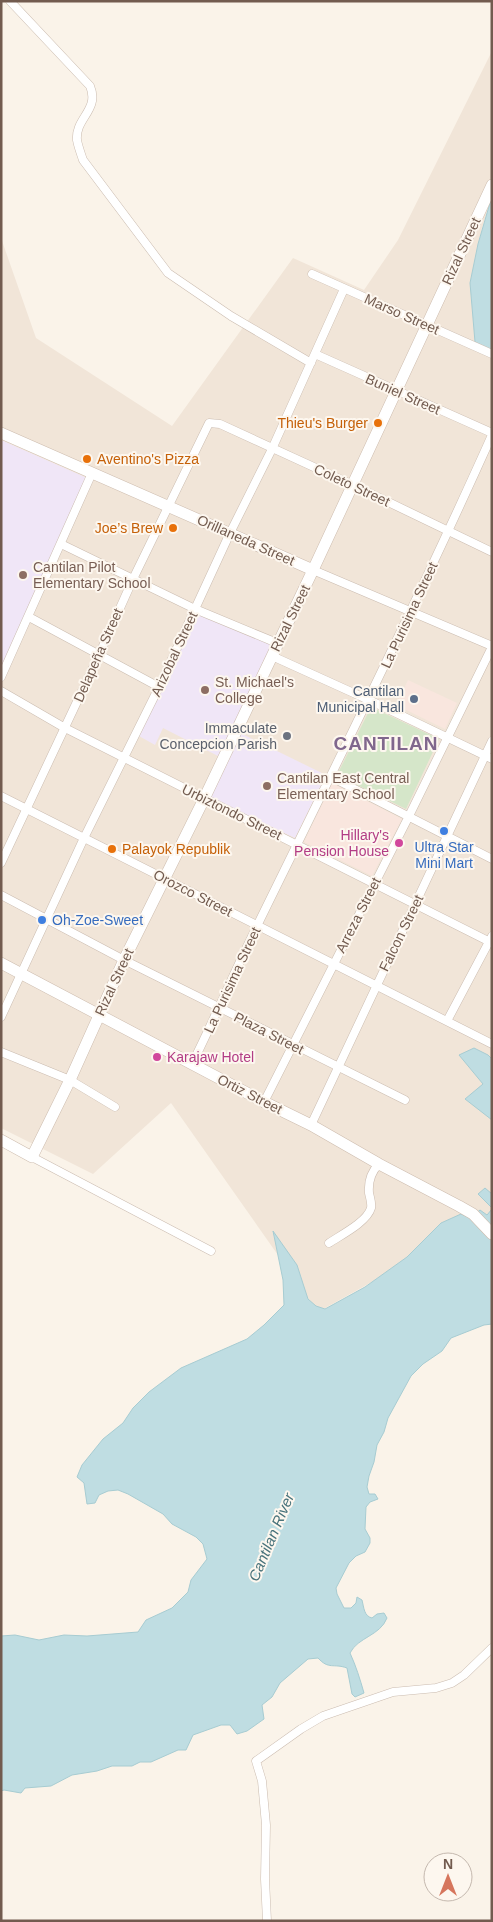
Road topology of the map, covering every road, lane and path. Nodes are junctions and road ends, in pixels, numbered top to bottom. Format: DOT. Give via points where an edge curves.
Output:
graph roads {
  1 [pos="10,1"];
  2 [pos="492,185"];
  3 [pos="312,274"];
  4 [pos="344,289"];
  5 [pos="426,325"];
  6 [pos="315,354"];
  7 [pos="492,354"];
  8 [pos="311,363"];
  9 [pos="396,390"];
  10 [pos="212,423"];
  11 [pos="1,432"];
  12 [pos="492,434"];
  13 [pos="272,448"];
  14 [pos="92,473"];
  15 [pos="353,485"];
  16 [pos="168,506"];
  17 [pos="449,531"];
  18 [pos="230,533"];
  19 [pos="61,544"];
  20 [pos="492,552"];
  21 [pos="313,570"];
  22 [pos="132,579"];
  23 [pos="195,609"];
  24 [pos="409,612"];
  25 [pos="29,617"];
  26 [pos="277,643"];
  27 [pos="492,646"];
  28 [pos="99,655"];
  29 [pos="272,656"];
  30 [pos="1,677"];
  31 [pos="159,687"];
  32 [pos="1,691"];
  33 [pos="369,700"];
  34 [pos="65,728"];
  35 [pos="446,737"];
  36 [pos="492,741"];
  37 [pos="488,757"];
  38 [pos="124,758"];
  39 [pos="331,777"];
  40 [pos="1,796"];
  41 [pos="204,799"];
  42 [pos="27,809"];
  43 [pos="408,816"];
  44 [pos="447,835"];
  45 [pos="84,838"];
  46 [pos="297,844"];
  47 [pos="492,859"];
  48 [pos="1,863"];
  49 [pos="164,878"];
  50 [pos="374,883"];
  51 [pos="1,895"];
  52 [pos="415,906"];
  53 [pos="47,920"];
  54 [pos="257,926"];
  55 [pos="491,940"];
  56 [pos="124,960"];
  57 [pos="1,963"];
  58 [pos="333,964"];
  59 [pos="21,974"];
  60 [pos="376,985"];
  61 [pos="219,1008"];
  62 [pos="99,1014"];
  63 [pos="1,1016"];
  64 [pos="447,1021"];
  65 [pos="492,1044"];
  66 [pos="293,1046"];
  67 [pos="1,1052"];
  68 [pos="192,1064"];
  69 [pos="338,1068"];
  70 [pos="70,1080"];
  71 [pos="404,1100"];
  72 [pos="264,1102"];
  73 [pos="115,1107"];
  74 [pos="311,1125"];
  75 [pos="1,1140"];
  76 [pos="32,1157"];
  77 [pos="379,1164"];
  78 [pos="492,1234"];
  79 [pos="329,1243"];
  80 [pos="211,1251"];
  81 [pos="492,1648"];
  82 [pos="267,1921"];
  1 -- 8 [label="street" via="90,86 93,101 77,140 83,160 168,273 231,316"];
  2 -- 5 [label="street, Rizal Street"];
  3 -- 4 [label="street, Marso Street"];
  4 -- 5 [label="street, Marso Street"];
  4 -- 6 [label="street, Arizobal Street"];
  5 -- 7 [label="street, Marso Street"];
  5 -- 9 [label="street, Rizal Street"];
  6 -- 8 [label="street, Arizobal Street"];
  6 -- 9 [label="street, Buniel Street"];
  8 -- 13 [label="street, Arizobal Street"];
  9 -- 12 [label="street, Buniel Street"];
  9 -- 15 [label="street, Rizal Street"];
  10 -- 13 [label="street, Coleto Street"];
  10 -- 16 [label="street, Delapeña Street"];
  11 -- 14 [label="street, Orillaneda Street"];
  12 -- 17 [label="street, La Purisima Street"];
  13 -- 15 [label="street, Coleto Street"];
  13 -- 18 [label="street, Arizobal Street"];
  14 -- 16 [label="street, Orillaneda Street"];
  14 -- 19 [label="street"];
  15 -- 17 [label="street, Coleto Street"];
  15 -- 21 [label="street, Rizal Street"];
  16 -- 18 [label="street, Orillaneda Street"];
  16 -- 22 [label="street, Delapeña Street"];
  17 -- 20 [label="street, Coleto Street"];
  17 -- 24 [label="street, La Purisima Street"];
  18 -- 21 [label="street, Orillaneda Street"];
  18 -- 23 [label="street, Arizobal Street"];
  19 -- 22 [label="street"];
  19 -- 25 [label="street"];
  21 -- 24 [label="street, Orillaneda Street"];
  21 -- 26 [label="street, Rizal Street"];
  22 -- 23 [label="street"];
  22 -- 28 [label="street, Delapeña Street"];
  23 -- 26 [label="street"];
  23 -- 31 [label="street, Arizobal Street"];
  24 -- 27 [label="street, Orillaneda Street"];
  24 -- 33 [label="street, La Purisima Street"];
  25 -- 28 [label="street"];
  25 -- 30 [label="street"];
  26 -- 29 [label="street, Rizal Street"];
  27 -- 35 [label="street, Arreza Street"];
  28 -- 31 [label="street"];
  28 -- 34 [label="street, Delapeña Street"];
  29 -- 33 [label="street"];
  29 -- 41 [label="street, Rizal Street"];
  31 -- 38 [label="street, Arizobal Street"];
  32 -- 34 [label="street, Urbiztondo Street"];
  33 -- 35 [label="street"];
  33 -- 39 [label="street, La Purisima Street"];
  34 -- 38 [label="street, Urbiztondo Street"];
  34 -- 42 [label="street, Delapeña Street"];
  35 -- 37 [label="street"];
  35 -- 43 [label="street, Arreza Street"];
  36 -- 37 [label="street, Falcon Street"];
  37 -- 44 [label="street, Falcon Street"];
  38 -- 41 [label="street, Urbiztondo Street"];
  38 -- 45 [label="street, Arizobal Street"];
  39 -- 43 [label="street"];
  39 -- 46 [label="street, La Purisima Street"];
  40 -- 42 [label="street, Orozco Street"];
  41 -- 46 [label="street, Urbiztondo Street"];
  41 -- 49 [label="street, Rizal Street"];
  42 -- 45 [label="street, Orozco Street"];
  42 -- 48 [label="street, Delapeña Street"];
  43 -- 44 [label="street"];
  43 -- 50 [label="street, Arreza Street"];
  44 -- 47 [label="street"];
  44 -- 52 [label="street, Falcon Street"];
  45 -- 49 [label="street, Orozco Street"];
  45 -- 53 [label="street, Arizobal Street"];
  46 -- 50 [label="street, Urbiztondo Street"];
  46 -- 54 [label="street, La Purisima Street"];
  49 -- 54 [label="street, Orozco Street"];
  49 -- 56 [label="street, Rizal Street"];
  50 -- 52 [label="street, Urbiztondo Street"];
  50 -- 58 [label="street, Arreza Street"];
  51 -- 53 [label="street, Plaza Street"];
  52 -- 55 [label="street, Urbiztondo Street"];
  52 -- 60 [label="street, Falcon Street"];
  53 -- 56 [label="street, Plaza Street"];
  53 -- 59 [label="street, Arizobal Street"];
  54 -- 58 [label="street, Orozco Street"];
  54 -- 61 [label="street, La Purisima Street"];
  55 -- 64 [label="street"];
  56 -- 61 [label="street, Plaza Street"];
  56 -- 62 [label="street, Rizal Street"];
  57 -- 59 [label="street, Ortiz Street"];
  58 -- 60 [label="street, Orozco Street"];
  58 -- 66 [label="street, Arreza Street"];
  59 -- 62 [label="street, Ortiz Street"];
  59 -- 63 [label="street, Arizobal Street"];
  60 -- 64 [label="street, Orozco Street"];
  60 -- 69 [label="street, Falcon Street"];
  61 -- 66 [label="street, Plaza Street"];
  61 -- 68 [label="street, La Purisima Street"];
  62 -- 68 [label="street, Ortiz Street"];
  62 -- 70 [label="street, Rizal Street"];
  64 -- 65 [label="street, Orozco Street"];
  66 -- 69 [label="street, Plaza Street"];
  66 -- 72 [label="street, Arreza Street"];
  67 -- 70 [label="street"];
  68 -- 72 [label="street, Ortiz Street"];
  69 -- 71 [label="street, Plaza Street"];
  69 -- 74 [label="street, Falcon Street"];
  70 -- 73 [label="street"];
  70 -- 76 [label="street, Rizal Street"];
  72 -- 74 [label="street, Ortiz Street"];
  74 -- 77 [label="street, Ortiz Street"];
  75 -- 76 [label="street"];
  76 -- 80 [label="street"];
  77 -- 78 [label="street, Ortiz Street" via="473,1214"];
  77 -- 79 [label="street" via="371,1176 368,1214"];
  81 -- 82 [label="street" via="452,1683 394,1692 323,1716 256,1761 262,1781 266,1825"];
}
